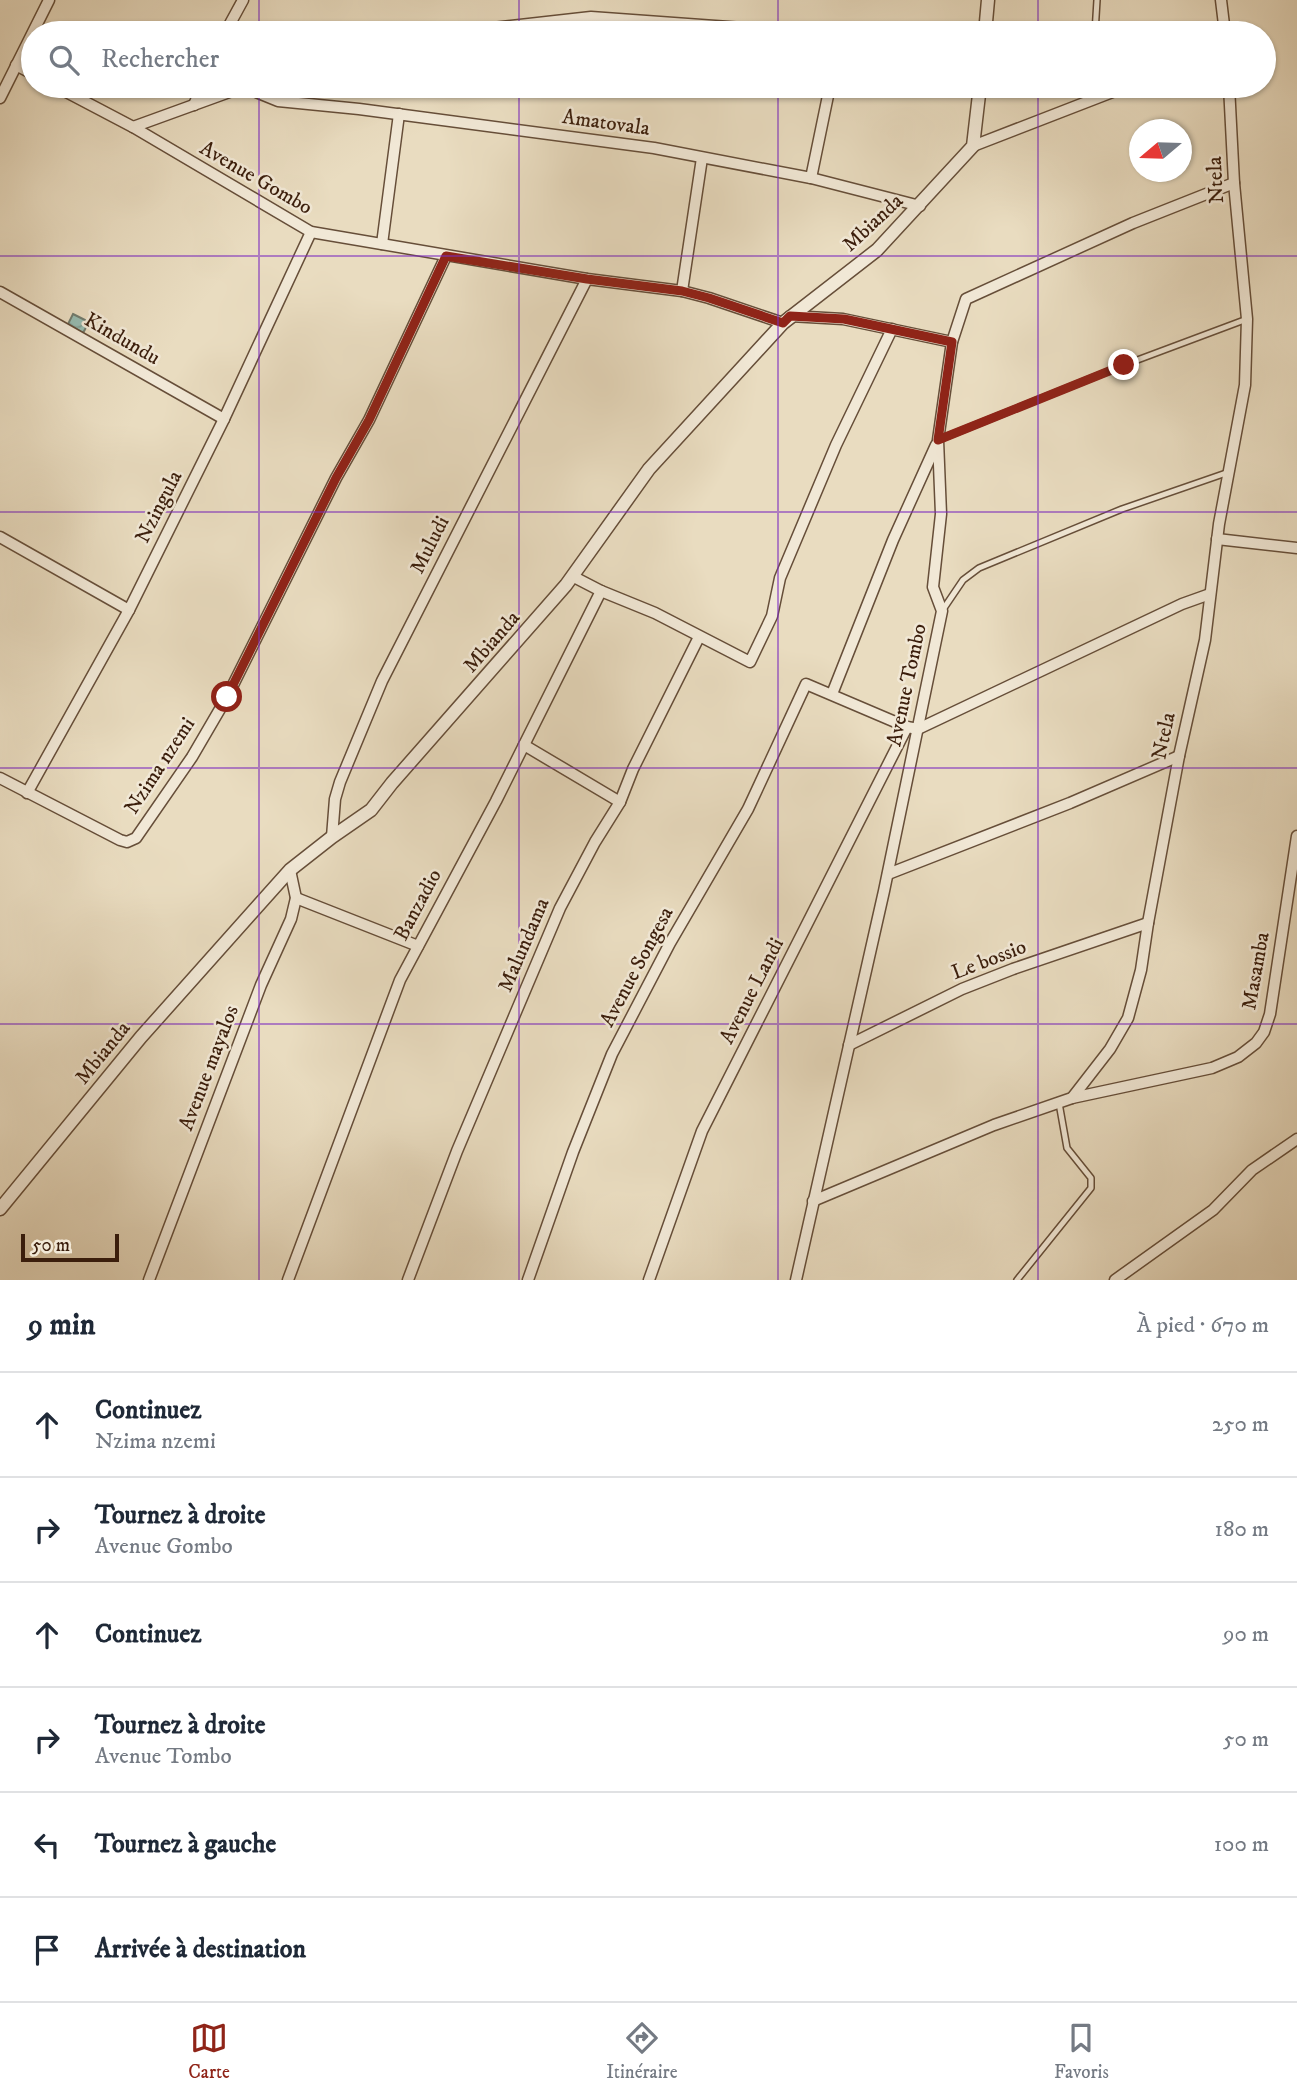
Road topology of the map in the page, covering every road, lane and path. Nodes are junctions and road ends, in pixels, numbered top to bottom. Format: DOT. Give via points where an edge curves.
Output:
graph roads {
  1 [pos="49,0"];
  2 [pos="243,0"];
  3 [pos="988,0"];
  4 [pos="1097,0"];
  5 [pos="1221,0"];
  6 [pos="38,21"];
  7 [pos="232,21"];
  8 [pos="556,21"];
  9 [pos="647,21"];
  10 [pos="986,21"];
  11 [pos="1096,21"];
  12 [pos="1224,21"];
  13 [pos="21,55"];
  14 [pos="16,65"];
  15 [pos="21,68"];
  16 [pos="0,97"];
  17 [pos="78,98"];
  18 [pos="197,98"];
  19 [pos="213,98"];
  20 [pos="270,98"];
  21 [pos="828,98"];
  22 [pos="978,98"];
  23 [pos="1097,98"];
  24 [pos="1230,98"];
  25 [pos="1092,100"];
  26 [pos="194,105"];
  27 [pos="399,114"];
  28 [pos="133,127"];
  29 [pos="972,146"];
  30 [pos="702,158"];
  31 [pos="811,178"];
  32 [pos="1234,183"];
  33 [pos="920,206"];
  34 [pos="311,232"];
  35 [pos="382,244"];
  36 [pos="446,256"];
  37 [pos="587,279"];
  38 [pos="682,291"];
  39 [pos="0,292"];
  40 [pos="1247,319"];
  41 [pos="787,320"];
  42 [pos="892,329"];
  43 [pos="952,342"];
  44 [pos="224,419"];
  45 [pos="938,440"];
  46 [pos="1229,472"];
  47 [pos="0,537"];
  48 [pos="1217,539"];
  49 [pos="1297,548"];
  50 [pos="572,576"];
  51 [pos="601,591"];
  52 [pos="1210,594"];
  53 [pos="129,610"];
  54 [pos="942,611"];
  55 [pos="699,637"];
  56 [pos="832,694"];
  57 [pos="912,728"];
  58 [pos="524,745"];
  59 [pos="1179,756"];
  60 [pos="0,778"];
  61 [pos="27,793"];
  62 [pos="620,802"];
  63 [pos="1297,836"];
  64 [pos="332,837"];
  65 [pos="290,870"];
  66 [pos="888,874"];
  67 [pos="296,898"];
  68 [pos="1148,923"];
  69 [pos="418,946"];
  70 [pos="849,1045"];
  71 [pos="1072,1098"];
  72 [pos="1059,1103"];
  73 [pos="1297,1139"];
  74 [pos="813,1201"];
  75 [pos="0,1209"];
  76 [pos="149,1280"];
  77 [pos="288,1280"];
  78 [pos="408,1280"];
  79 [pos="528,1280"];
  80 [pos="649,1280"];
  81 [pos="796,1280"];
  82 [pos="1017,1280"];
  83 [pos="1115,1280"];
  1 -- 6 [label="street"];
  2 -- 7 [label="street"];
  3 -- 10 [label="street"];
  4 -- 11 [label="lane"];
  5 -- 12 [label="street"];
  8 -- 9 [label="street" via="592,17"];
  13 -- 14 [label="street"];
  14 -- 15 [label="street"];
  14 -- 16 [label="street"];
  17 -- 28 [label="street, Avenue Gombo"];
  18 -- 26 [label="street"];
  19 -- 26 [label="street"];
  20 -- 27 [label="street, Amatovala"];
  21 -- 31 [label="street"];
  22 -- 29 [label="street"];
  23 -- 25 [label="street"];
  24 -- 32 [label="street, Ntela"];
  25 -- 29 [label="street"];
  26 -- 28 [label="street"];
  27 -- 30 [label="street, Amatovala"];
  27 -- 35 [label="street"];
  28 -- 34 [label="street, Avenue Gombo"];
  29 -- 33 [label="street, Mbianda"];
  30 -- 31 [label="street, Amatovala"];
  30 -- 38 [label="street"];
  31 -- 33 [label="street, Amatovala"];
  32 -- 40 [label="street, Ntela"];
  32 -- 43 [label="street, Avenue Tombo" via="966,299"];
  33 -- 41 [label="street, Mbianda" via="877,250"];
  34 -- 35 [label="street, Avenue Gombo"];
  34 -- 44 [label="street, Nzingula"];
  35 -- 36 [label="street, Avenue Gombo"];
  36 -- 37 [label="street, Avenue Gombo"];
  36 -- 61 [label="street, Nzima nzemi" via="369,420 227,697 136,838 127,842"];
  37 -- 38 [label="street, Avenue Gombo"];
  37 -- 64 [label="street, Muludi" via="382,681 340,782"];
  38 -- 41 [label="street, Avenue Gombo"];
  39 -- 44 [label="street, Kindundu"];
  40 -- 45 [label="lane"];
  40 -- 46 [label="street, Ntela" via="1245,385"];
  41 -- 42 [label="street, Avenue Gombo" via="844,319"];
  41 -- 50 [label="street, Mbianda" via="649,469"];
  42 -- 43 [label="street, Avenue Gombo"];
  42 -- 55 [label="street" via="836,445 780,578 772,616 750,662"];
  43 -- 45 [label="street, Avenue Tombo"];
  44 -- 53 [label="street, Nzingula"];
  45 -- 54 [label="street, Avenue Tombo" via="941,514 933,587"];
  45 -- 56 [label="street"];
  46 -- 48 [label="street, Ntela"];
  46 -- 54 [label="lane" via="1122,509 979,568 963,580"];
  47 -- 53 [label="street"];
  48 -- 49 [label="street"];
  48 -- 52 [label="street, Ntela"];
  50 -- 51 [label="street"];
  50 -- 64 [label="street, Mbianda" via="371,810"];
  51 -- 55 [label="street"];
  51 -- 58 [label="street, Banzadio"];
  52 -- 57 [label="street"];
  52 -- 59 [label="street, Ntela" via="1205,640"];
  53 -- 61 [label="street, Nzingula"];
  54 -- 57 [label="street, Avenue Tombo"];
  55 -- 62 [label="street, Malundama"];
  56 -- 57 [label="street"];
  56 -- 79 [label="street, Avenue Songesa" via="806,684 748,809 612,1054"];
  57 -- 66 [label="street, Avenue Tombo"];
  57 -- 80 [label="street, Avenue Landi" via="702,1131"];
  58 -- 62 [label="street"];
  58 -- 69 [label="street, Banzadio"];
  59 -- 66 [label="street"];
  59 -- 68 [label="street, Ntela"];
  60 -- 61 [label="street"];
  62 -- 78 [label="street, Malundama" via="560,908"];
  63 -- 71 [label="street, Masamba" via="1270,1014 1256,1043 1212,1068"];
  64 -- 65 [label="street, Mbianda"];
  65 -- 67 [label="street"];
  65 -- 75 [label="street, Mbianda" via="141,1037"];
  66 -- 70 [label="street, Avenue Tombo"];
  67 -- 69 [label="street"];
  67 -- 76 [label="street, Avenue mayalos"];
  68 -- 70 [label="street, Le bossio" via="1000,974"];
  68 -- 71 [label="street, Ntela" via="1128,1018"];
  69 -- 77 [label="street, Banzadio" via="400,980"];
  70 -- 74 [label="street, Avenue Tombo"];
  71 -- 72 [label="street"];
  72 -- 74 [label="street" via="993,1125"];
  72 -- 82 [label="lane" via="1067,1148 1091,1178 1091,1188"];
  73 -- 83 [label="street" via="1252,1170 1213,1210"];
  74 -- 81 [label="street, Avenue Tombo"];
}
